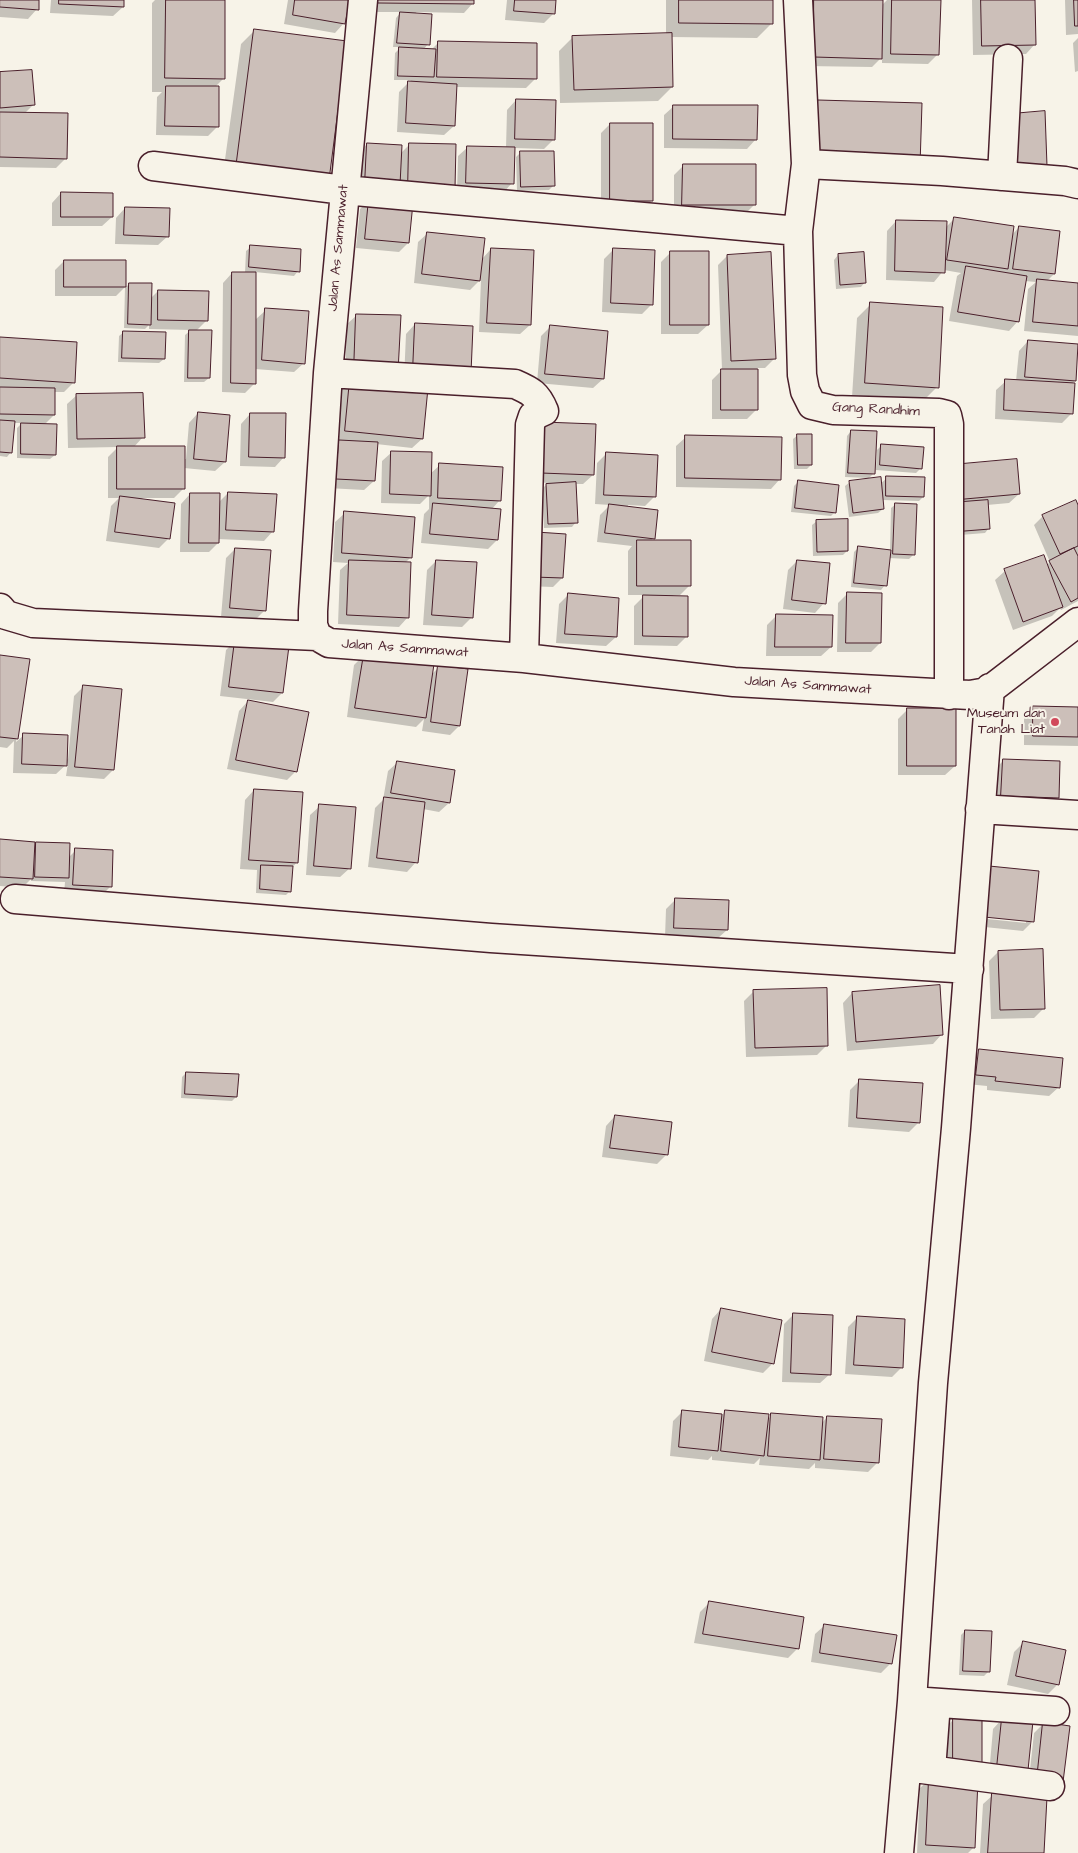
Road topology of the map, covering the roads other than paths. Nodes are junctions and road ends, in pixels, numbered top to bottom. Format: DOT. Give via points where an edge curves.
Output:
graph roads {
  1 [pos="363,0"];
  2 [pos="798,0"];
  3 [pos="1008,59"];
  4 [pos="806,164"];
  5 [pos="153,166"];
  6 [pos="1002,176"];
  7 [pos="1078,184"];
  8 [pos="344,190"];
  9 [pos="798,231"];
  10 [pos="328,374"];
  11 [pos="0,608"];
  12 [pos="1078,622"];
  13 [pos="316,636"];
  14 [pos="524,658"];
  15 [pos="990,688"];
  16 [pos="949,696"];
  17 [pos="980,809"];
  18 [pos="1078,815"];
  19 [pos="15,899"];
  20 [pos="969,969"];
  21 [pos="924,1702"];
  22 [pos="1055,1711"];
  23 [pos="919,1769"];
  24 [pos="1050,1786"];
  25 [pos="899,1853"];
  1 -- 8 [label="street, Jalan As Sammawat"];
  2 -- 4 [label="street, Gang Randhim"];
  3 -- 6 [label="street"];
  4 -- 6 [label="street"];
  4 -- 9 [label="street, Gang Randhim"];
  5 -- 8 [label="street"];
  6 -- 7 [label="street"];
  8 -- 9 [label="street"];
  8 -- 10 [label="street, Jalan As Sammawat"];
  9 -- 16 [label="street, Gang Randhim" via="802,375 812,405 833,410 947,415"];
  10 -- 13 [label="street, Jalan As Sammawat" via="313,611"];
  10 -- 14 [label="street" via="515,384 539,399 544,411 533,416 530,425"];
  11 -- 13 [label="street" via="6,616 33,623"];
  12 -- 15 [label="street, Jalan As Sammawat"];
  13 -- 14 [label="street, Jalan As Sammawat" via="328,643"];
  14 -- 16 [label="street, Jalan As Sammawat" via="734,682"];
  15 -- 16 [label="street, Jalan As Sammawat" via="987,692 970,696"];
  15 -- 17 [label="street"];
  17 -- 18 [label="street"];
  17 -- 20 [label="street"];
  19 -- 20 [label="street" via="491,938"];
  20 -- 21 [label="street" via="933,1383"];
  21 -- 22 [label="street"];
  21 -- 23 [label="street"];
  23 -- 24 [label="street"];
  23 -- 25 [label="street"];
}
